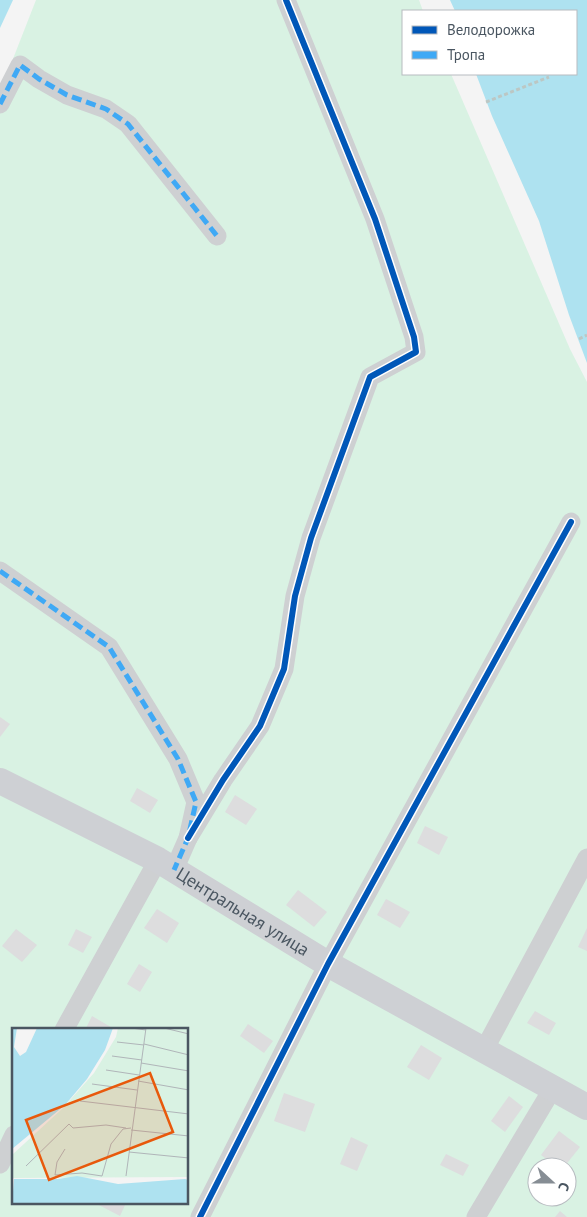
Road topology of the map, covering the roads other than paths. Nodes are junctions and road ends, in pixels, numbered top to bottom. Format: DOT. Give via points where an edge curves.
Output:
graph roads {
  1 [pos="286,0"];
  2 [pos="0,104"];
  3 [pos="217,236"];
  4 [pos="571,522"];
  5 [pos="0,572"];
  6 [pos="0,781"];
  7 [pos="188,838"];
  8 [pos="587,858"];
  9 [pos="166,865"];
  10 [pos="328,964"];
  11 [pos="65,1028"];
  12 [pos="484,1050"];
  13 [pos="553,1088"];
  14 [pos="587,1107"];
  15 [pos="12,1139"];
  16 [pos="0,1164"];
  17 [pos="200,1217"];
  18 [pos="476,1217"];
  1 -- 7 [label="street" via="375,219 414,337 416,352 370,377 311,538 295,596 284,669 260,726"];
  2 -- 3 [label="street" via="20,65 67,95 106,109 128,124"];
  4 -- 10 [label="street"];
  5 -- 7 [label="street" via="109,647 178,759 196,802"];
  6 -- 9 [label="street, Центральная улица"];
  7 -- 9 [label="street"];
  8 -- 12 [label="street"];
  9 -- 10 [label="street, Центральная улица"];
  9 -- 11 [label="street"];
  10 -- 12 [label="street, Центральная улица"];
  10 -- 17 [label="street"];
  12 -- 13 [label="street, Центральная улица"];
  13 -- 14 [label="street, Центральная улица"];
  13 -- 18 [label="street"];
  15 -- 16 [label="street"];
}
